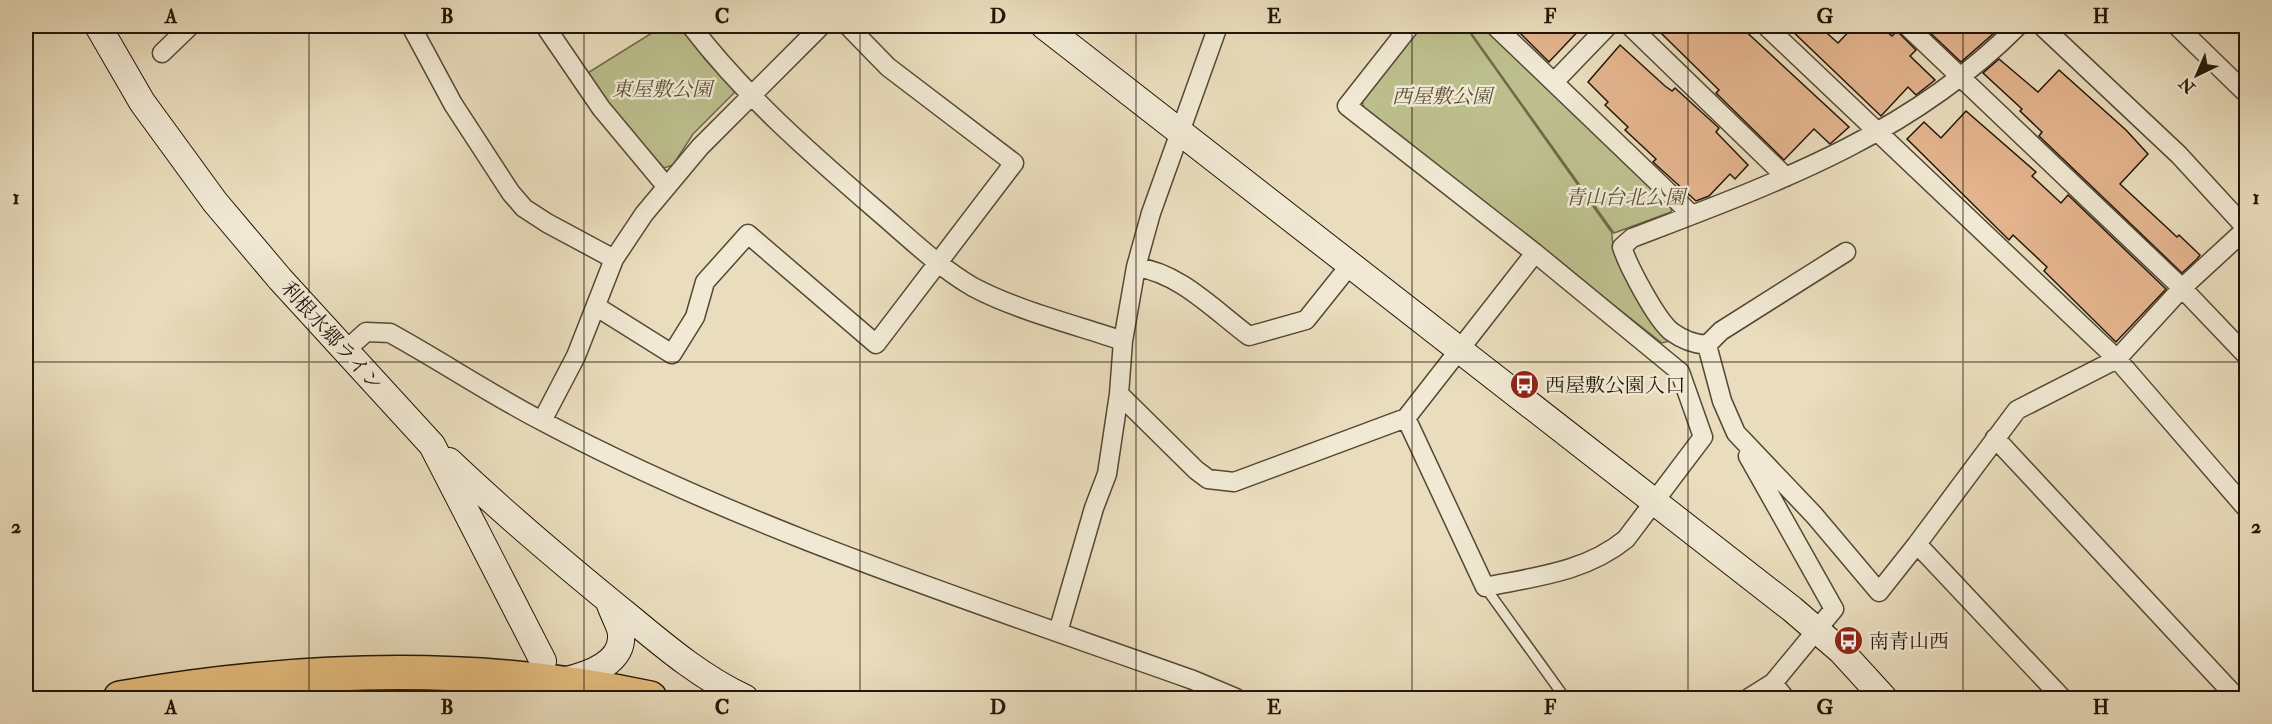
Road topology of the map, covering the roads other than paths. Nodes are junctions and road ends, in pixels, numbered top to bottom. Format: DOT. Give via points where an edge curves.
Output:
graph roads {
  1 [pos="98,26"];
  2 [pos="190,26"];
  3 [pos="411,26"];
  4 [pos="545,26"];
  5 [pos="691,26"];
  6 [pos="821,26"];
  7 [pos="848,26"];
  8 [pos="1044,26"];
  9 [pos="1218,26"];
  10 [pos="1410,26"];
  11 [pos="1495,26"];
  12 [pos="1608,26"];
  13 [pos="1630,26"];
  14 [pos="1766,26"];
  15 [pos="1907,26"];
  16 [pos="2018,26"];
  17 [pos="2042,26"];
  18 [pos="2177,26"];
  19 [pos="162,53"];
  20 [pos="1962,78"];
  21 [pos="1554,82"];
  22 [pos="2247,93"];
  23 [pos="750,95"];
  24 [pos="1180,133"];
  25 [pos="1878,133"];
  26 [pos="1786,177"];
  27 [pos="666,186"];
  28 [pos="1692,215"];
  29 [pos="2247,228"];
  30 [pos="1846,252"];
  31 [pos="1535,253"];
  32 [pos="614,260"];
  33 [pos="939,264"];
  34 [pos="1350,265"];
  35 [pos="1136,267"];
  36 [pos="2182,288"];
  37 [pos="597,307"];
  38 [pos="1123,341"];
  39 [pos="1707,345"];
  40 [pos="1459,349"];
  41 [pos="345,351"];
  42 [pos="2247,355"];
  43 [pos="2117,359"];
  44 [pos="1119,394"];
  45 [pos="1406,418"];
  46 [pos="542,421"];
  47 [pos="1736,433"];
  48 [pos="1995,438"];
  49 [pos="432,445"];
  50 [pos="1653,502"];
  51 [pos="2247,508"];
  52 [pos="1917,543"];
  53 [pos="1485,587"];
  54 [pos="609,602"];
  55 [pos="1817,629"];
  56 [pos="1058,632"];
  57 [pos="551,671"];
  58 [pos="1773,683"];
  59 [pos="120,699"];
  60 [pos="650,699"];
  61 [pos="746,699"];
  62 [pos="1236,699"];
  63 [pos="1565,699"];
  64 [pos="1749,699"];
  65 [pos="1785,699"];
  66 [pos="1884,699"];
  67 [pos="2062,699"];
  68 [pos="2237,699"];
  1 -- 41 [label="main road, 利根水郷ライン" via="168,140 215,202"];
  2 -- 19 [label="street"];
  3 -- 32 [label="street" via="453,104 511,193 532,213"];
  4 -- 27 [label="street" via="601,108"];
  5 -- 23 [label="street"];
  6 -- 23 [label="street"];
  7 -- 33 [label="street" via="888,67 1014,163"];
  8 -- 24 [label="main road"];
  9 -- 24 [label="street"];
  10 -- 31 [label="street" via="1347,106"];
  11 -- 21 [label="street"];
  12 -- 21 [label="street"];
  13 -- 26 [label="street"];
  14 -- 25 [label="street"];
  15 -- 20 [label="street"];
  16 -- 20 [label="street"];
  17 -- 29 [label="street" via="2179,155"];
  18 -- 22 [label="street"];
  20 -- 25 [label="street"];
  20 -- 36 [label="street"];
  21 -- 28 [label="street"];
  23 -- 27 [label="street"];
  23 -- 33 [label="street"];
  24 -- 34 [label="main road"];
  24 -- 35 [label="street"];
  25 -- 26 [label="street"];
  25 -- 43 [label="street"];
  26 -- 28 [label="street"];
  27 -- 32 [label="street"];
  28 -- 39 [label="street" via="1632,238 1622,247 1629,267 1670,331 1694,344"];
  29 -- 36 [label="street"];
  30 -- 39 [label="street" via="1721,331"];
  31 -- 40 [label="street"];
  31 -- 50 [label="street" via="1680,372 1703,437"];
  32 -- 37 [label="street"];
  33 -- 37 [label="street" via="876,344 748,234 705,282 695,317 672,354"];
  33 -- 38 [label="street" via="998,298"];
  34 -- 35 [label="street" via="1306,320 1249,336 1176,280 1157,270"];
  34 -- 40 [label="main road"];
  35 -- 38 [label="street"];
  36 -- 42 [label="street"];
  36 -- 43 [label="street"];
  37 -- 46 [label="street"];
  38 -- 44 [label="street"];
  39 -- 47 [label="street" via="1722,401"];
  40 -- 45 [label="street"];
  40 -- 50 [label="main road"];
  41 -- 46 [label="street" via="366,332 390,333"];
  41 -- 49 [label="main road, 利根水郷ライン"];
  43 -- 48 [label="street" via="2017,410"];
  43 -- 51 [label="street"];
  44 -- 45 [label="street" via="1196,470 1208,479 1222,482 1234,482"];
  44 -- 56 [label="street" via="1107,474"];
  45 -- 53 [label="street"];
  46 -- 56 [label="street" via="747,514"];
  47 -- 52 [label="street" via="1814,515 1879,592"];
  47 -- 55 [label="street" via="1834,609"];
  48 -- 52 [label="street"];
  48 -- 68 [label="street"];
  49 -- 54 [label="main road" via="498,508"];
  49 -- 57 [label="main road, 利根水郷ライン"];
  50 -- 53 [label="street" via="1611,551 1572,569"];
  50 -- 55 [label="main road"];
  52 -- 67 [label="street"];
  53 -- 63 [label="lane"];
  54 -- 57 [label="main road" via="620,630 618,648 604,666 596,670"];
  54 -- 61 [label="main road" via="699,673"];
  55 -- 58 [label="street"];
  55 -- 66 [label="main road"];
  56 -- 62 [label="street"];
  57 -- 59 [label="highway" via="489,677 388,674 267,678"];
  57 -- 60 [label="highway"];
  58 -- 64 [label="street"];
  58 -- 65 [label="street"];
}
